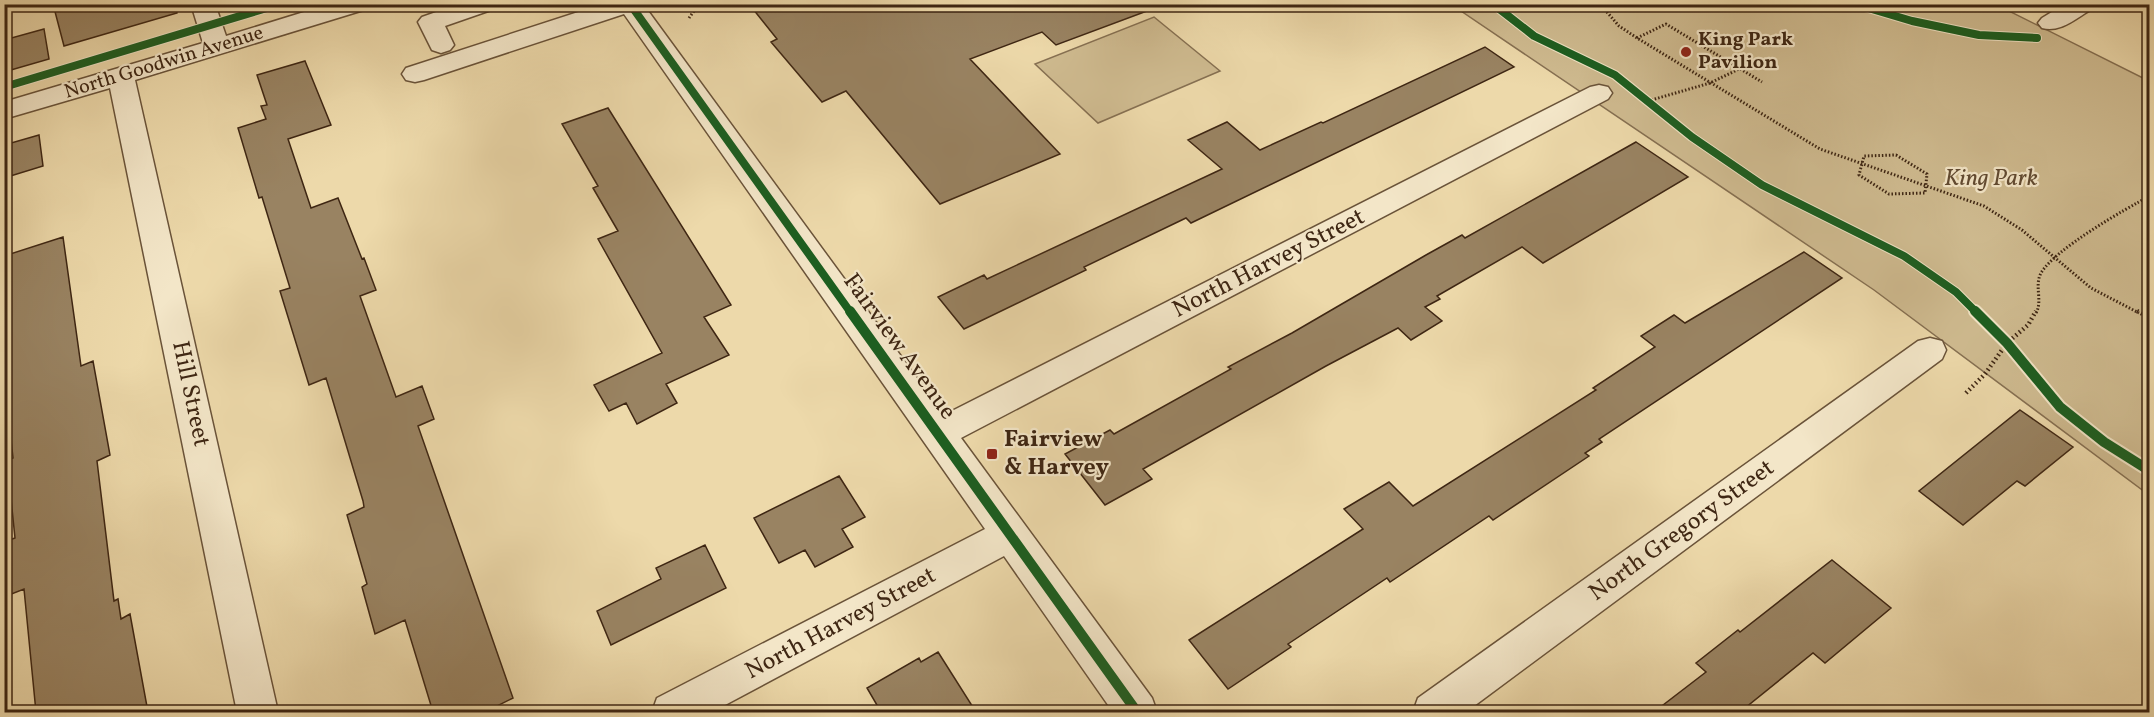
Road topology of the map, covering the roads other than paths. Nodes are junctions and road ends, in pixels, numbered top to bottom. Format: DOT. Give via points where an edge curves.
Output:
graph roads {
  1 [pos="203,4"];
  2 [pos="358,4"];
  3 [pos="485,4"];
  4 [pos="630,4"];
  5 [pos="2083,4"];
  6 [pos="2051,23"];
  7 [pos="441,45"];
  8 [pos="217,47"];
  9 [pos="415,74"];
  10 [pos="121,76"];
  11 [pos="1599,93"];
  12 [pos="4,111"];
  13 [pos="1930,350"];
  14 [pos="938,434"];
  15 [pos="1009,535"];
  16 [pos="258,712"];
  17 [pos="672,712"];
  18 [pos="1137,712"];
  19 [pos="1434,712"];
  1 -- 8 [label="street"];
  2 -- 8 [label="street, North Goodwin Avenue"];
  3 -- 7 [label="street" via="430,22"];
  4 -- 9 [label="street"];
  4 -- 14 [label="street, Fairview Avenue"];
  5 -- 6 [label="street"];
  8 -- 10 [label="street, North Goodwin Avenue"];
  10 -- 12 [label="street, North Goodwin Avenue"];
  10 -- 16 [label="street, Hill Street"];
  11 -- 14 [label="street, North Harvey Street"];
  13 -- 19 [label="street, North Gregory Street"];
  14 -- 15 [label="street, Fairview Avenue"];
  15 -- 17 [label="street, North Harvey Street"];
  15 -- 18 [label="street, Fairview Avenue"];
}
